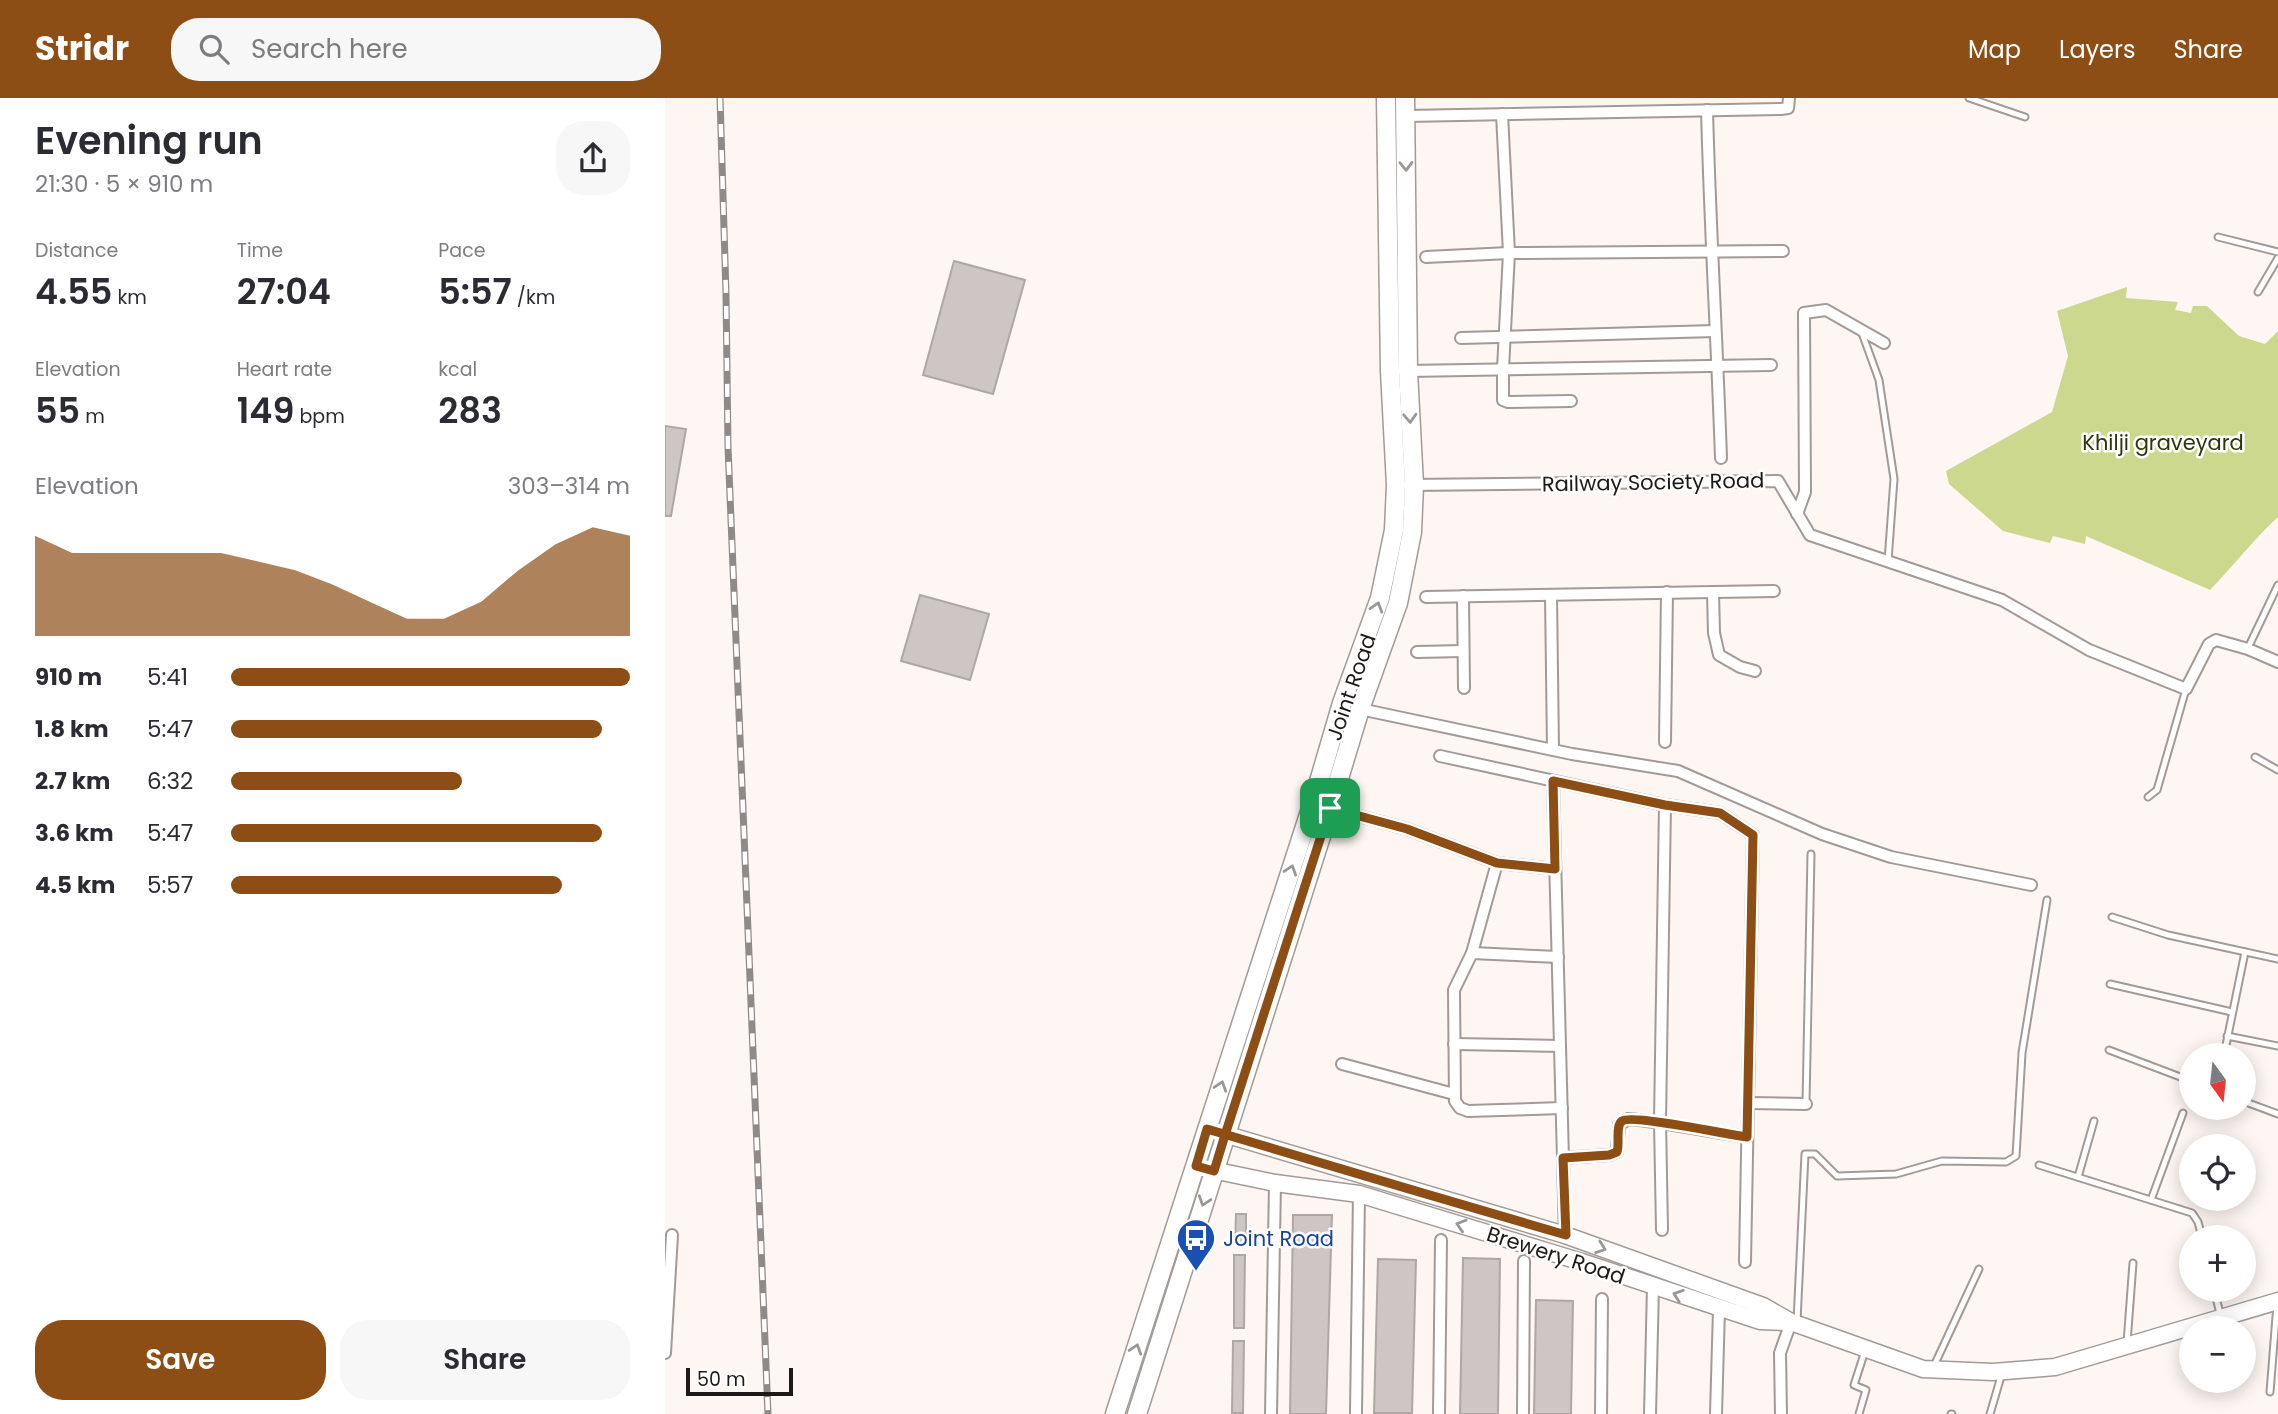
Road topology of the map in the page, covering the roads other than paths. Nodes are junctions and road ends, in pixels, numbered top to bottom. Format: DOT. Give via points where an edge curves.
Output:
graph roads {
  1 [pos="1386,98"];
  2 [pos="1789,98"];
  3 [pos="1969,98"];
  4 [pos="1406,107"];
  5 [pos="1707,110"];
  6 [pos="1502,114"];
  7 [pos="2025,117"];
  8 [pos="2218,237"];
  9 [pos="1710,251"];
  10 [pos="1783,251"];
  11 [pos="2278,252"];
  12 [pos="1509,253"];
  13 [pos="1426,257"];
  14 [pos="2278,258"];
  15 [pos="2258,292"];
  16 [pos="1861,330"];
  17 [pos="1716,331"];
  18 [pos="1504,337"];
  19 [pos="1461,338"];
  20 [pos="1884,343"];
  21 [pos="1771,365"];
  22 [pos="1718,366"];
  23 [pos="1503,369"];
  24 [pos="1408,371"];
  25 [pos="1571,401"];
  26 [pos="1721,458"];
  27 [pos="1405,485"];
  28 [pos="1797,514"];
  29 [pos="1888,562"];
  30 [pos="2278,585"];
  31 [pos="1774,591"];
  32 [pos="1713,592"];
  33 [pos="1667,593"];
  34 [pos="1551,595"];
  35 [pos="1463,596"];
  36 [pos="1426,597"];
  37 [pos="2248,649"];
  38 [pos="1463,651"];
  39 [pos="1417,652"];
  40 [pos="2278,662"];
  41 [pos="1755,671"];
  42 [pos="1464,688"];
  43 [pos="2186,688"];
  44 [pos="1360,709"];
  45 [pos="1665,742"];
  46 [pos="1553,750"];
  47 [pos="1440,756"];
  48 [pos="2255,757"];
  49 [pos="2278,770"];
  50 [pos="1553,781"];
  51 [pos="2148,797"];
  52 [pos="1665,805"];
  53 [pos="1330,808"];
  54 [pos="1811,854"];
  55 [pos="1497,863"];
  56 [pos="1555,869"];
  57 [pos="2031,885"];
  58 [pos="2047,901"];
  59 [pos="2112,917"];
  60 [pos="2245,952"];
  61 [pos="1472,953"];
  62 [pos="1558,957"];
  63 [pos="2278,959"];
  64 [pos="2110,984"];
  65 [pos="2232,1012"];
  66 [pos="2227,1036"];
  67 [pos="2226,1043"];
  68 [pos="1454,1044"];
  69 [pos="1560,1046"];
  70 [pos="2278,1046"];
  71 [pos="2109,1050"];
  72 [pos="1342,1064"];
  73 [pos="2179,1076"];
  74 [pos="1454,1094"];
  75 [pos="1748,1103"];
  76 [pos="1806,1104"];
  77 [pos="2256,1106"];
  78 [pos="1562,1108"];
  79 [pos="2278,1114"];
  80 [pos="2180,1120"];
  81 [pos="1660,1121"];
  82 [pos="2094,1121"];
  83 [pos="1216,1132"];
  84 [pos="1747,1137"];
  85 [pos="1563,1158"];
  86 [pos="2039,1165"];
  87 [pos="1205,1168"];
  88 [pos="2078,1177"];
  89 [pos="1275,1183"];
  90 [pos="1359,1194"];
  91 [pos="2151,1200"];
  92 [pos="2199,1225"];
  93 [pos="1662,1230"];
  94 [pos="672,1235"];
  95 [pos="1566,1235"];
  96 [pos="1441,1240"];
  97 [pos="1524,1261"];
  98 [pos="1745,1262"];
  99 [pos="2133,1263"];
  100 [pos="1979,1269"];
  101 [pos="1653,1286"];
  102 [pos="1602,1299"];
  103 [pos="2278,1301"];
  104 [pos="1719,1309"];
  105 [pos="2228,1316"];
  106 [pos="1794,1323"];
  107 [pos="2179,1331"];
  108 [pos="2127,1346"];
  109 [pos="1866,1348"];
  110 [pos="665,1353"];
  111 [pos="1933,1369"];
  112 [pos="2003,1371"];
  113 [pos="2270,1392"];
  114 [pos="1115,1414"];
  115 [pos="1137,1414"];
  116 [pos="1271,1414"];
  117 [pos="1356,1414"];
  118 [pos="1439,1414"];
  119 [pos="1523,1414"];
  120 [pos="1601,1414"];
  121 [pos="1650,1414"];
  122 [pos="1716,1414"];
  123 [pos="1781,1414"];
  124 [pos="1859,1414"];
  125 [pos="1990,1414"];
  1 -- 27 [label="main road, Joint Road" via="1390,372"];
  2 -- 5 [label="street" via="1788,108"];
  3 -- 7 [label="lane"];
  4 -- 6 [label="street"];
  4 -- 24 [label="main road, Joint Road, one-way"];
  5 -- 6 [label="street"];
  5 -- 9 [label="street"];
  6 -- 12 [label="street"];
  8 -- 11 [label="lane"];
  9 -- 10 [label="street"];
  9 -- 12 [label="street"];
  9 -- 17 [label="street"];
  12 -- 13 [label="street"];
  12 -- 18 [label="street"];
  14 -- 15 [label="lane"];
  16 -- 20 [label="street"];
  16 -- 28 [label="street" via="1826,310 1804,313 1804,492"];
  16 -- 29 [label="lane" via="1879,380 1894,479"];
  17 -- 18 [label="street"];
  17 -- 22 [label="street"];
  18 -- 19 [label="street"];
  18 -- 23 [label="street"];
  21 -- 22 [label="street"];
  22 -- 23 [label="street"];
  22 -- 26 [label="street"];
  23 -- 24 [label="street"];
  23 -- 25 [label="street" via="1503,400"];
  24 -- 27 [label="main road, Joint Road, one-way"];
  27 -- 28 [label="street, Railway Society Road" via="1778,481"];
  27 -- 44 [label="main road, Joint Road" via="1412,531 1404,578"];
  83 -- 27 [label="main road, Joint Road, one-way" via="1342,703 1380,598"];
  28 -- 29 [label="street, Railway Society Road" via="1810,535"];
  29 -- 43 [label="street, Railway Society Road" via="2002,600 2089,650"];
  30 -- 37 [label="lane"];
  31 -- 32 [label="street"];
  32 -- 33 [label="street"];
  32 -- 41 [label="street" via="1719,655"];
  33 -- 34 [label="street"];
  33 -- 45 [label="street"];
  34 -- 35 [label="street"];
  34 -- 46 [label="street"];
  35 -- 36 [label="street"];
  35 -- 38 [label="street"];
  37 -- 40 [label="street"];
  37 -- 43 [label="street" via="2216,640 2209,644"];
  38 -- 39 [label="street"];
  38 -- 42 [label="street"];
  43 -- 51 [label="lane" via="2157,790"];
  44 -- 46 [label="street"];
  44 -- 53 [label="main road, Joint Road"];
  46 -- 57 [label="street" via="1678,771 1822,834 1891,857"];
  47 -- 50 [label="street"];
  48 -- 49 [label="lane"];
  50 -- 52 [label="street"];
  50 -- 56 [label="street"];
  52 -- 75 [label="street" via="1720,813 1753,835"];
  52 -- 81 [label="street"];
  53 -- 55 [label="street" via="1407,829"];
  53 -- 83 [label="main road, Joint Road"];
  54 -- 76 [label="lane"];
  55 -- 56 [label="street"];
  55 -- 61 [label="street"];
  56 -- 62 [label="street"];
  58 -- 106 [label="lane" via="2022,1053 2016,1156 2006,1162 1943,1161 1896,1174 1837,1176 1815,1154 1805,1154"];
  59 -- 60 [label="lane"];
  60 -- 63 [label="lane"];
  60 -- 65 [label="lane"];
  61 -- 62 [label="street"];
  61 -- 68 [label="street" via="1454,989"];
  62 -- 69 [label="street"];
  64 -- 65 [label="lane"];
  65 -- 66 [label="lane"];
  66 -- 67 [label="lane"];
  66 -- 70 [label="lane"];
  68 -- 69 [label="street"];
  68 -- 74 [label="street"];
  69 -- 78 [label="street"];
  71 -- 73 [label="lane"];
  72 -- 74 [label="street"];
  74 -- 78 [label="street" via="1460,1108 1468,1111"];
  75 -- 76 [label="street"];
  75 -- 84 [label="street"];
  77 -- 79 [label="lane"];
  78 -- 85 [label="street"];
  80 -- 91 [label="lane"];
  81 -- 84 [label="street"];
  81 -- 85 [label="street" via="1628,1119 1619,1125 1617,1152"];
  81 -- 93 [label="street"];
  82 -- 88 [label="lane"];
  83 -- 87 [label="main road, Joint Road"];
  83 -- 95 [label="main road, Brewery Road"];
  84 -- 98 [label="street"];
  85 -- 95 [label="street"];
  86 -- 88 [label="lane"];
  87 -- 89 [label="main road, Brewery Road"];
  114 -- 87 [label="main road, Joint Road, one-way"];
  87 -- 115 [label="main road, Joint Road, one-way"];
  88 -- 91 [label="lane"];
  89 -- 90 [label="main road, Brewery Road"];
  89 -- 116 [label="street"];
  101 -- 90 [label="main road, Brewery Road, one-way"];
  90 -- 117 [label="street"];
  91 -- 92 [label="lane" via="2192,1213"];
  94 -- 110 [label="street"];
  95 -- 106 [label="main road, Brewery Road, one-way" via="1763,1306"];
  96 -- 118 [label="street"];
  97 -- 119 [label="street"];
  99 -- 108 [label="lane"];
  100 -- 111 [label="lane"];
  104 -- 101 [label="main road, Brewery Road, one-way"];
  101 -- 121 [label="street"];
  102 -- 120 [label="street"];
  103 -- 105 [label="main road, Brewery Road"];
  103 -- 113 [label="lane"];
  104 -- 106 [label="main road, Brewery Road" via="1759,1321"];
  104 -- 122 [label="street"];
  106 -- 109 [label="main road, Brewery Road"];
  106 -- 123 [label="street" via="1780,1353"];
  107 -- 108 [label="main road, Brewery Road"];
  108 -- 112 [label="main road, Brewery Road" via="2055,1367"];
  109 -- 111 [label="main road, Brewery Road"];
  109 -- 124 [label="lane" via="1854,1385 1866,1390"];
  111 -- 112 [label="main road, Brewery Road"];
  112 -- 125 [label="lane"];
}
